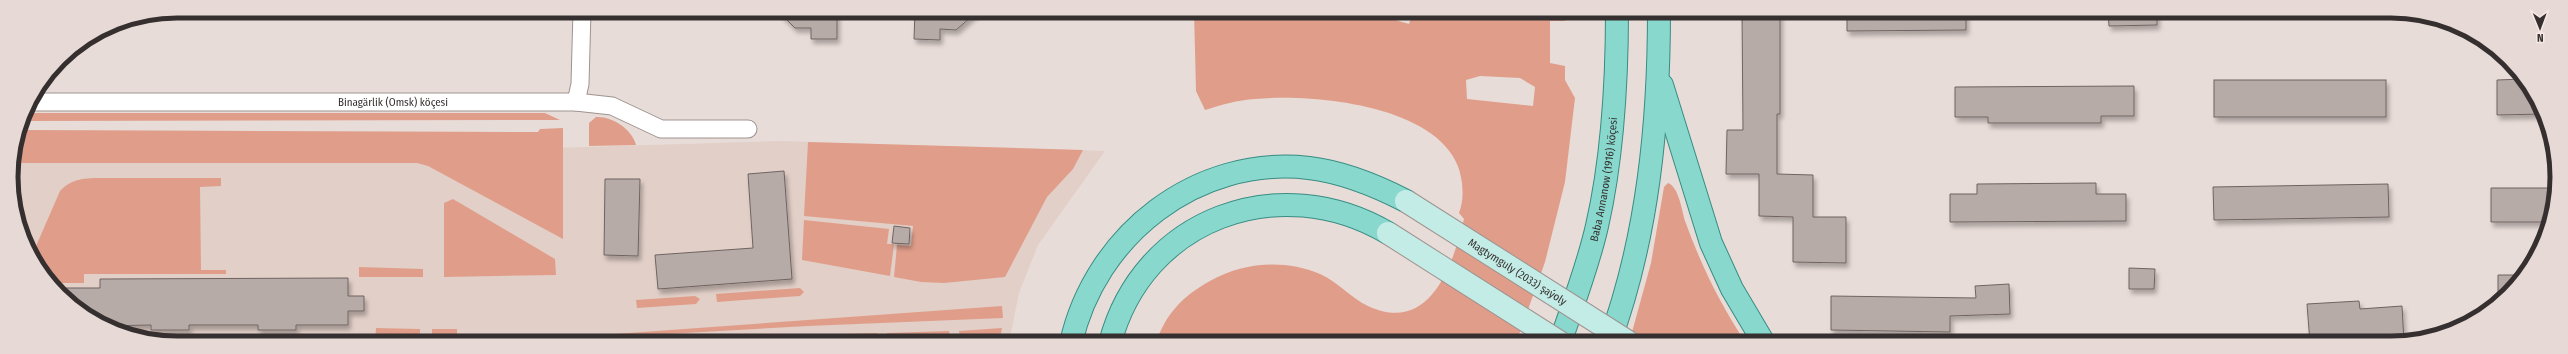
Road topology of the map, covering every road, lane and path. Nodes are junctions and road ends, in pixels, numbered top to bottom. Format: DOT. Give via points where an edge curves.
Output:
graph roads {
  1 [pos="582,18"];
  2 [pos="1617,18"];
  3 [pos="1659,18"];
  4 [pos="1659,77"];
  5 [pos="36,102"];
  6 [pos="576,102"];
  7 [pos="748,129"];
  8 [pos="1073,336"];
  9 [pos="1113,336"];
  10 [pos="1549,336"];
  11 [pos="1562,336"];
  12 [pos="1612,336"];
  13 [pos="1619,336"];
  14 [pos="1760,336"];
  1 -- 6 [label="street" via="580,84"];
  2 -- 11 [label="main road, Baba Annanow (1916) köçesi" via="1617,76 1606,181 1590,256"];
  3 -- 4 [label="main road"];
  4 -- 12 [label="main road" via="1648,186 1640,233"];
  4 -- 14 [label="main road" via="1711,243 1732,289"];
  5 -- 6 [label="street, Binagärlik (Omsk) köçesi"];
  6 -- 7 [label="street, Binagärlik (Omsk) köçesi" via="612,106 661,129"];
  8 -- 13 [label="main road, Magtymguly (2033) şaýoly, bridge" via="1081,306 1098,273 1119,243 1166,202 1201,185 1236,173 1262,168 1308,168 1357,179 1406,201"];
  9 -- 10 [label="main road, bridge" via="1126,299 1149,265 1183,235 1222,216 1272,206 1305,204 1345,212 1388,233"];
}
